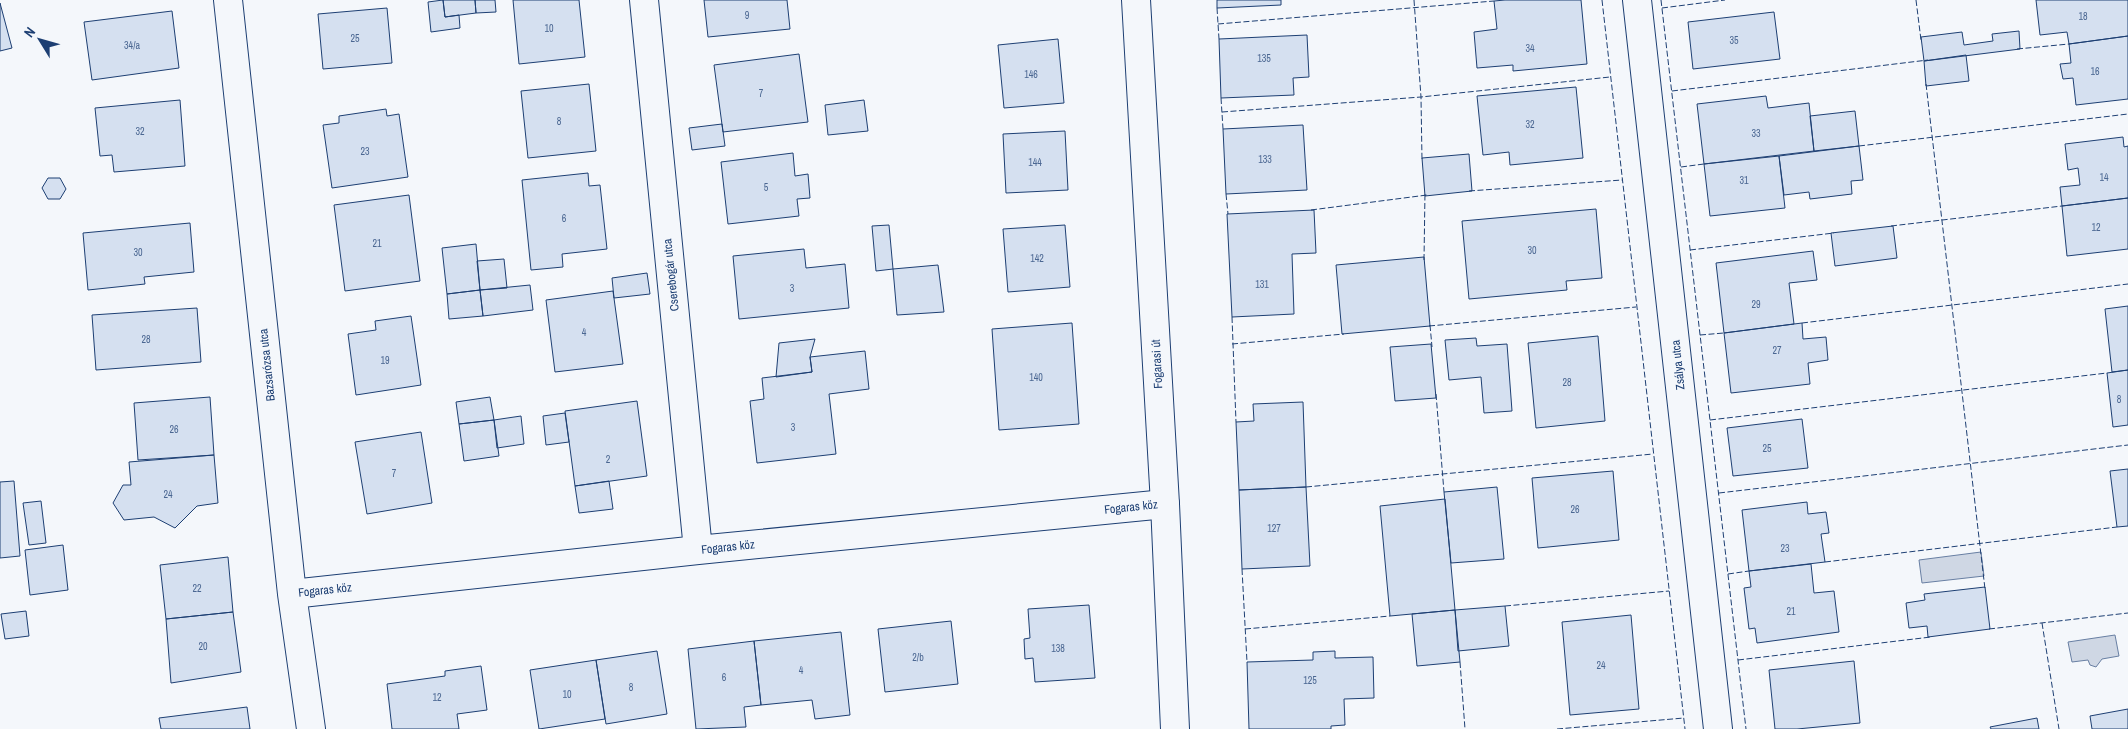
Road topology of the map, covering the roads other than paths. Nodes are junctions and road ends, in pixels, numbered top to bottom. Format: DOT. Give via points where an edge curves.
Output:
graph roads {
  1 [pos="228,0"];
  2 [pos="644,0"];
  3 [pos="1136,0"];
  4 [pos="1638,0"];
  5 [pos="1165,504"];
  6 [pos="698,550"];
  7 [pos="292,594"];
  8 [pos="311,729"];
  9 [pos="1175,729"];
  10 [pos="1718,729"];
  1 -- 7 [label="street, Bazsarózsa utca"];
  2 -- 6 [label="street, Cserebogár utca"];
  3 -- 5 [label="street, Fogarasi út"];
  4 -- 10 [label="street, Zsálya utca"];
  5 -- 6 [label="street, Fogaras köz"];
  5 -- 9 [label="street, Fogarasi út"];
  6 -- 7 [label="street, Fogaras köz"];
  7 -- 8 [label="street, Bazsarózsa utca"];
}
